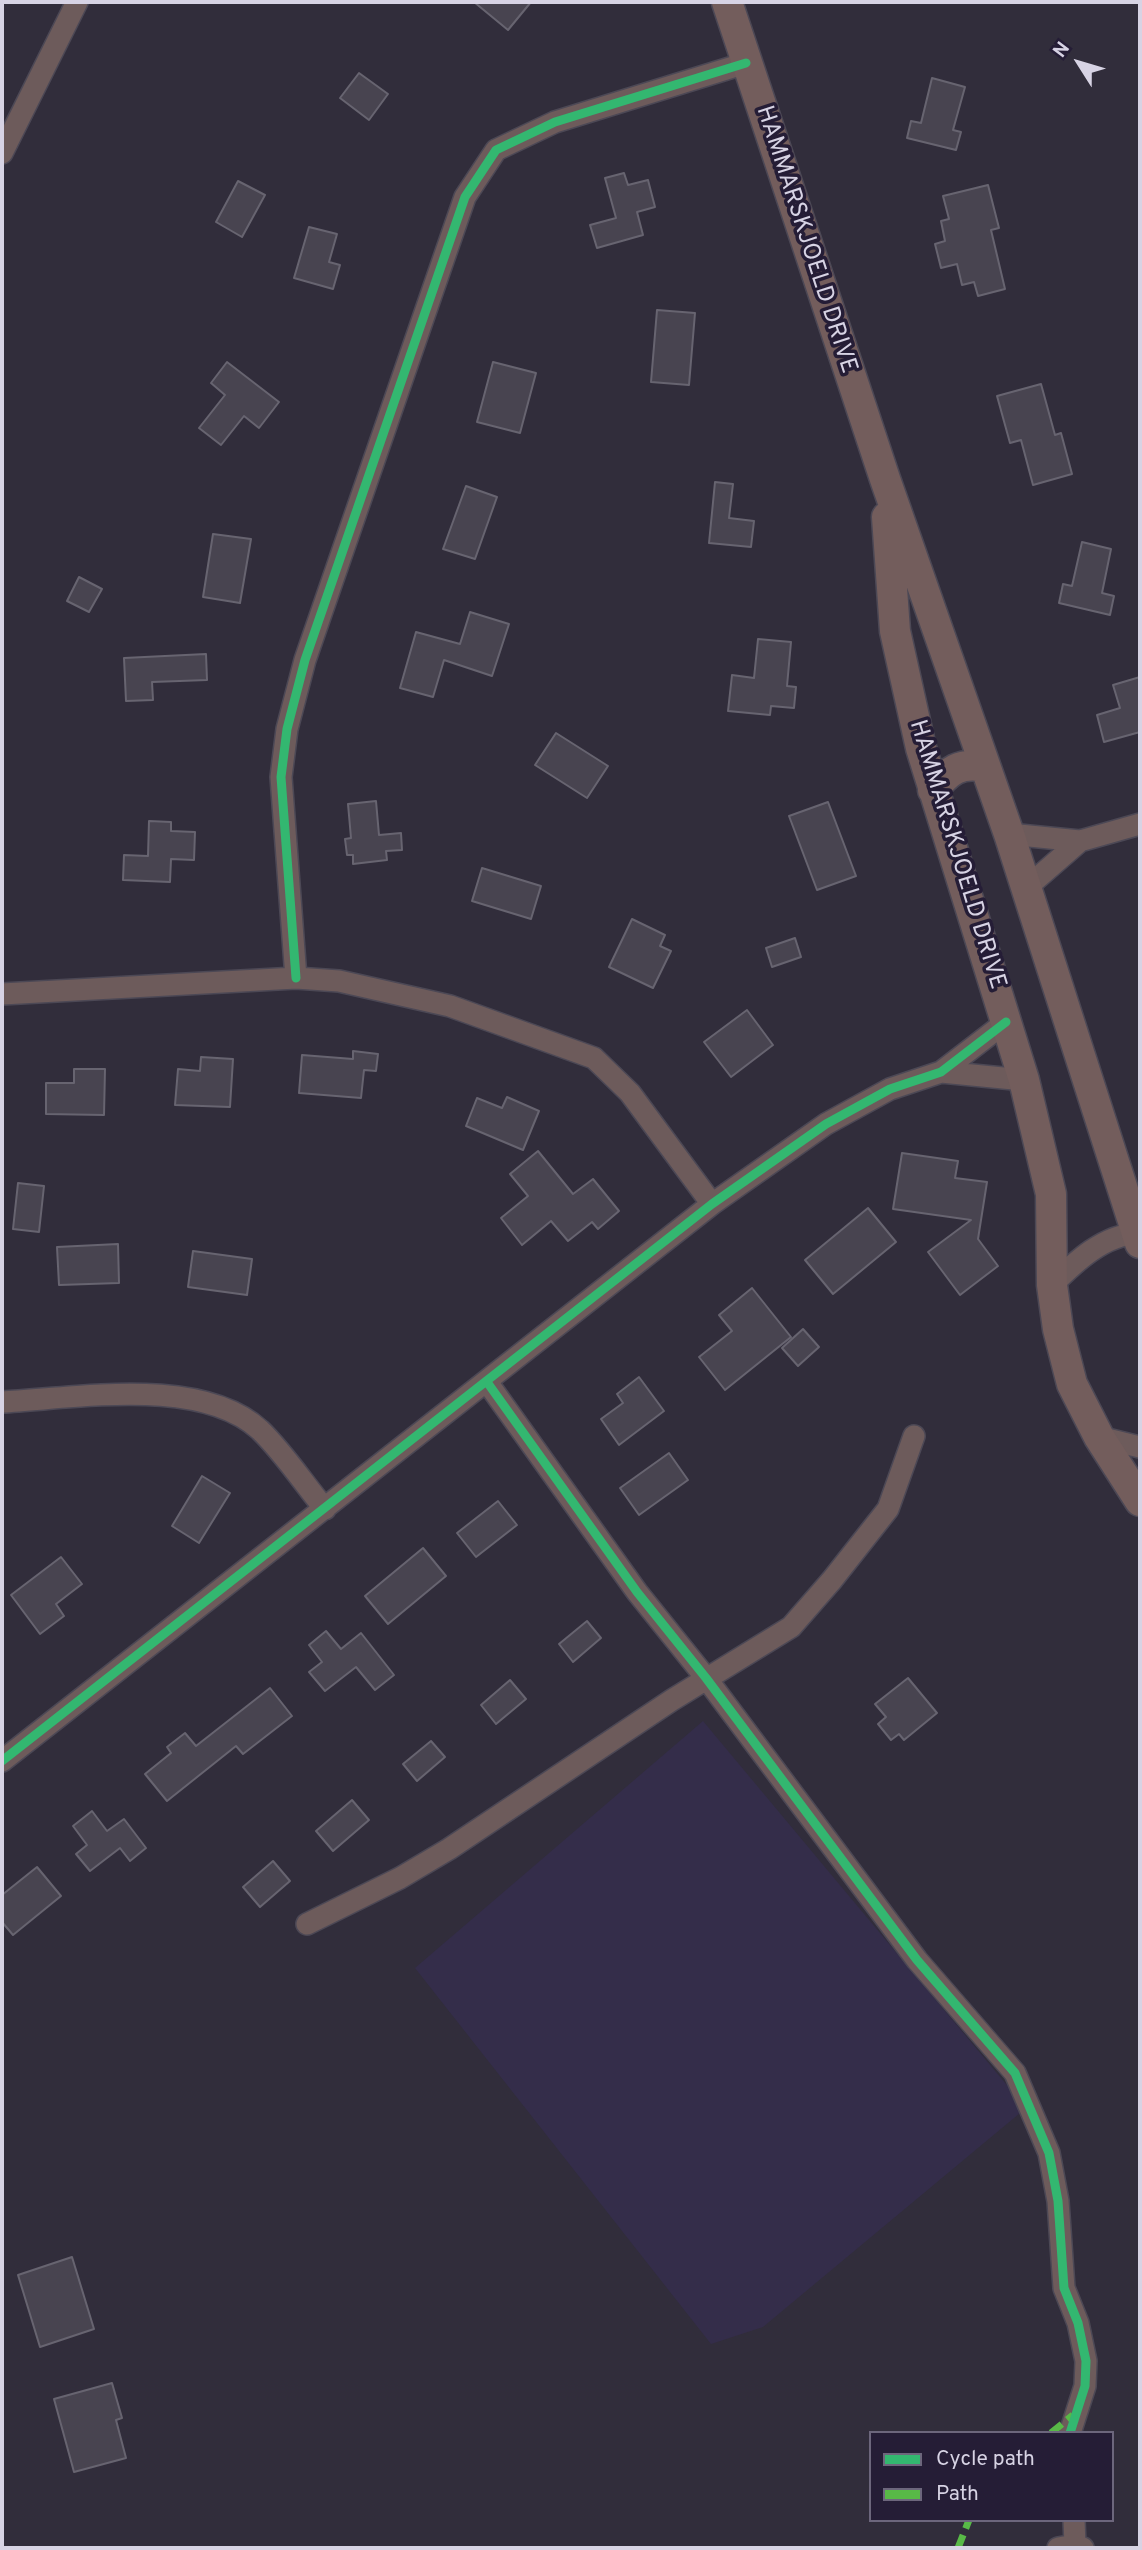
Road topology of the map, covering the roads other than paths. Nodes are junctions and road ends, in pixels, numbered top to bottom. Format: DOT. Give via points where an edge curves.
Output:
graph roads {
  1 [pos="77,2"];
  2 [pos="727,2"];
  3 [pos="746,64"];
  4 [pos="2,153"];
  5 [pos="885,479"];
  6 [pos="985,766"];
  7 [pos="933,790"];
  8 [pos="1140,824"];
  9 [pos="1009,834"];
  10 [pos="1080,841"];
  11 [pos="1026,888"];
  12 [pos="296,978"];
  13 [pos="2,994"];
  14 [pos="1006,1022"];
  15 [pos="941,1072"];
  16 [pos="1024,1080"];
  17 [pos="712,1204"];
  18 [pos="1139,1237"];
  19 [pos="1052,1286"];
  20 [pos="487,1382"];
  21 [pos="2,1402"];
  22 [pos="914,1436"];
  23 [pos="1100,1437"];
  24 [pos="1140,1447"];
  25 [pos="1140,1501"];
  26 [pos="325,1509"];
  27 [pos="706,1678"];
  28 [pos="2,1761"];
  29 [pos="307,1924"];
  30 [pos="1071,2431"];
  31 [pos="1074,2522"];
  32 [pos="1072,2547"];
  1 -- 4 [label="street"];
  2 -- 3 [label="main road, HAMMARSKJOELD DRIVE"];
  3 -- 5 [label="main road, HAMMARSKJOELD DRIVE"];
  3 -- 12 [label="street" via="555,122 496,149 465,197 305,660 287,729 281,778"];
  5 -- 6 [label="main road, HAMMARSKJOELD DRIVE"];
  5 -- 7 [label="main road, HAMMARSKJOELD DRIVE" via="895,631"];
  6 -- 7 [label="main road" via="968,763 956,767"];
  6 -- 9 [label="main road, HAMMARSKJOELD DRIVE"];
  7 -- 14 [label="main road, HAMMARSKJOELD DRIVE"];
  8 -- 10 [label="street"];
  9 -- 10 [label="street"];
  9 -- 11 [label="main road, HAMMARSKJOELD DRIVE"];
  10 -- 11 [label="street"];
  11 -- 18 [label="main road, HAMMARSKJOELD DRIVE"];
  12 -- 13 [label="street"];
  12 -- 17 [label="street" via="338,981 450,1006 594,1058 630,1093"];
  14 -- 15 [label="street"];
  14 -- 16 [label="main road, HAMMARSKJOELD DRIVE"];
  15 -- 16 [label="street"];
  15 -- 17 [label="street" via="890,1089 826,1124"];
  16 -- 19 [label="main road, HAMMARSKJOELD DRIVE" via="1051,1194"];
  17 -- 20 [label="street"];
  18 -- 19 [label="street" via="1105,1243 1075,1261"];
  19 -- 23 [label="main road, HAMMARSKJOELD DRIVE" via="1072,1384"];
  20 -- 26 [label="street"];
  20 -- 27 [label="street" via="637,1592"];
  21 -- 26 [label="street" via="168,1394 227,1407 260,1430"];
  22 -- 27 [label="street" via="888,1509 832,1580 791,1627"];
  23 -- 24 [label="street"];
  23 -- 25 [label="main road, HAMMARSKJOELD DRIVE"];
  26 -- 28 [label="street"];
  27 -- 29 [label="street" via="449,1849"];
  27 -- 30 [label="street" via="917,1960 1015,2073 1049,2153 1058,2201 1064,2288 1086,2361 1085,2386"];
  31 -- 32 [label="street"];
}
